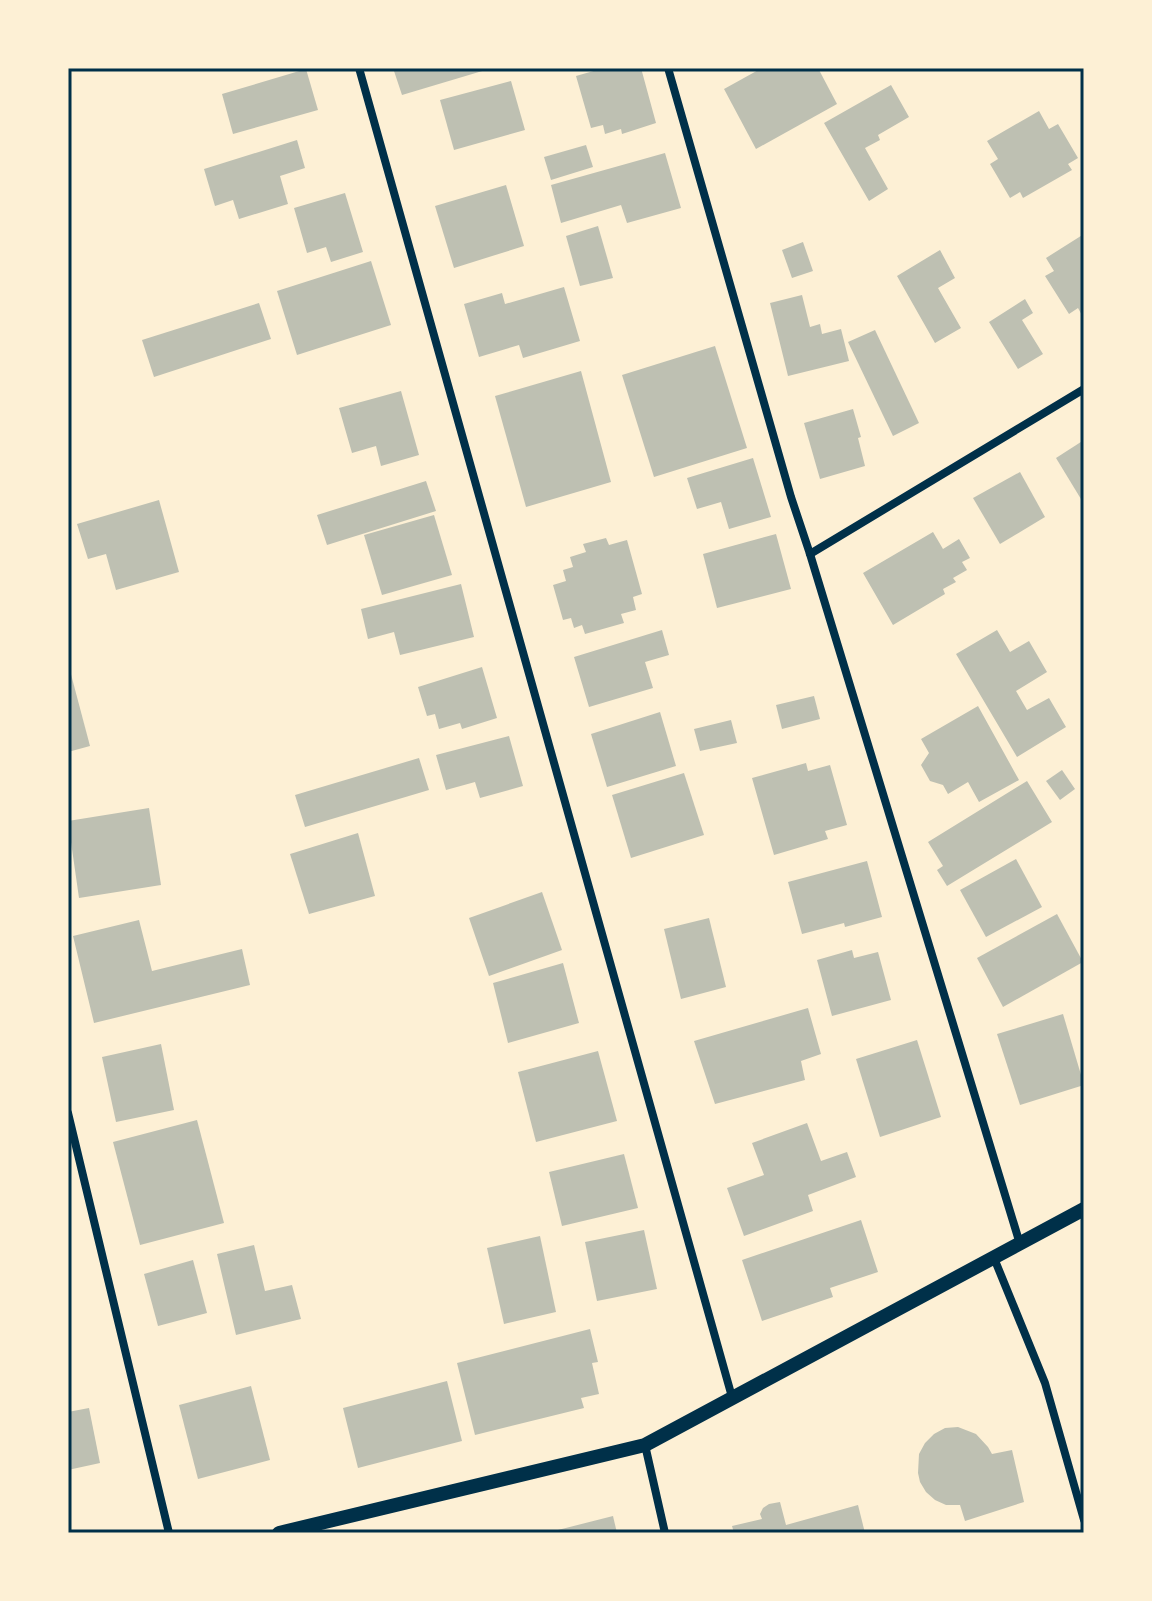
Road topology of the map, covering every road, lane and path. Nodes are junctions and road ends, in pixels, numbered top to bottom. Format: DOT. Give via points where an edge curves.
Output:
graph roads {
  1 [pos="359,68"];
  2 [pos="668,68"];
  3 [pos="1084,389"];
  4 [pos="810,554"];
  5 [pos="68,1113"];
  6 [pos="1084,1209"];
  7 [pos="1020,1244"];
  8 [pos="994,1258"];
  9 [pos="732,1397"];
  10 [pos="645,1445"];
  11 [pos="1084,1520"];
  12 [pos="169,1533"];
  13 [pos="279,1533"];
  14 [pos="665,1533"];
  1 -- 9 [label="street"];
  2 -- 4 [label="street"];
  3 -- 4 [label="street"];
  4 -- 7 [label="street"];
  5 -- 12 [label="street"];
  6 -- 7 [label="street"];
  7 -- 8 [label="street"];
  8 -- 9 [label="street"];
  8 -- 11 [label="street" via="1045,1383"];
  9 -- 10 [label="street"];
  10 -- 13 [label="street"];
  10 -- 14 [label="street"];
}
